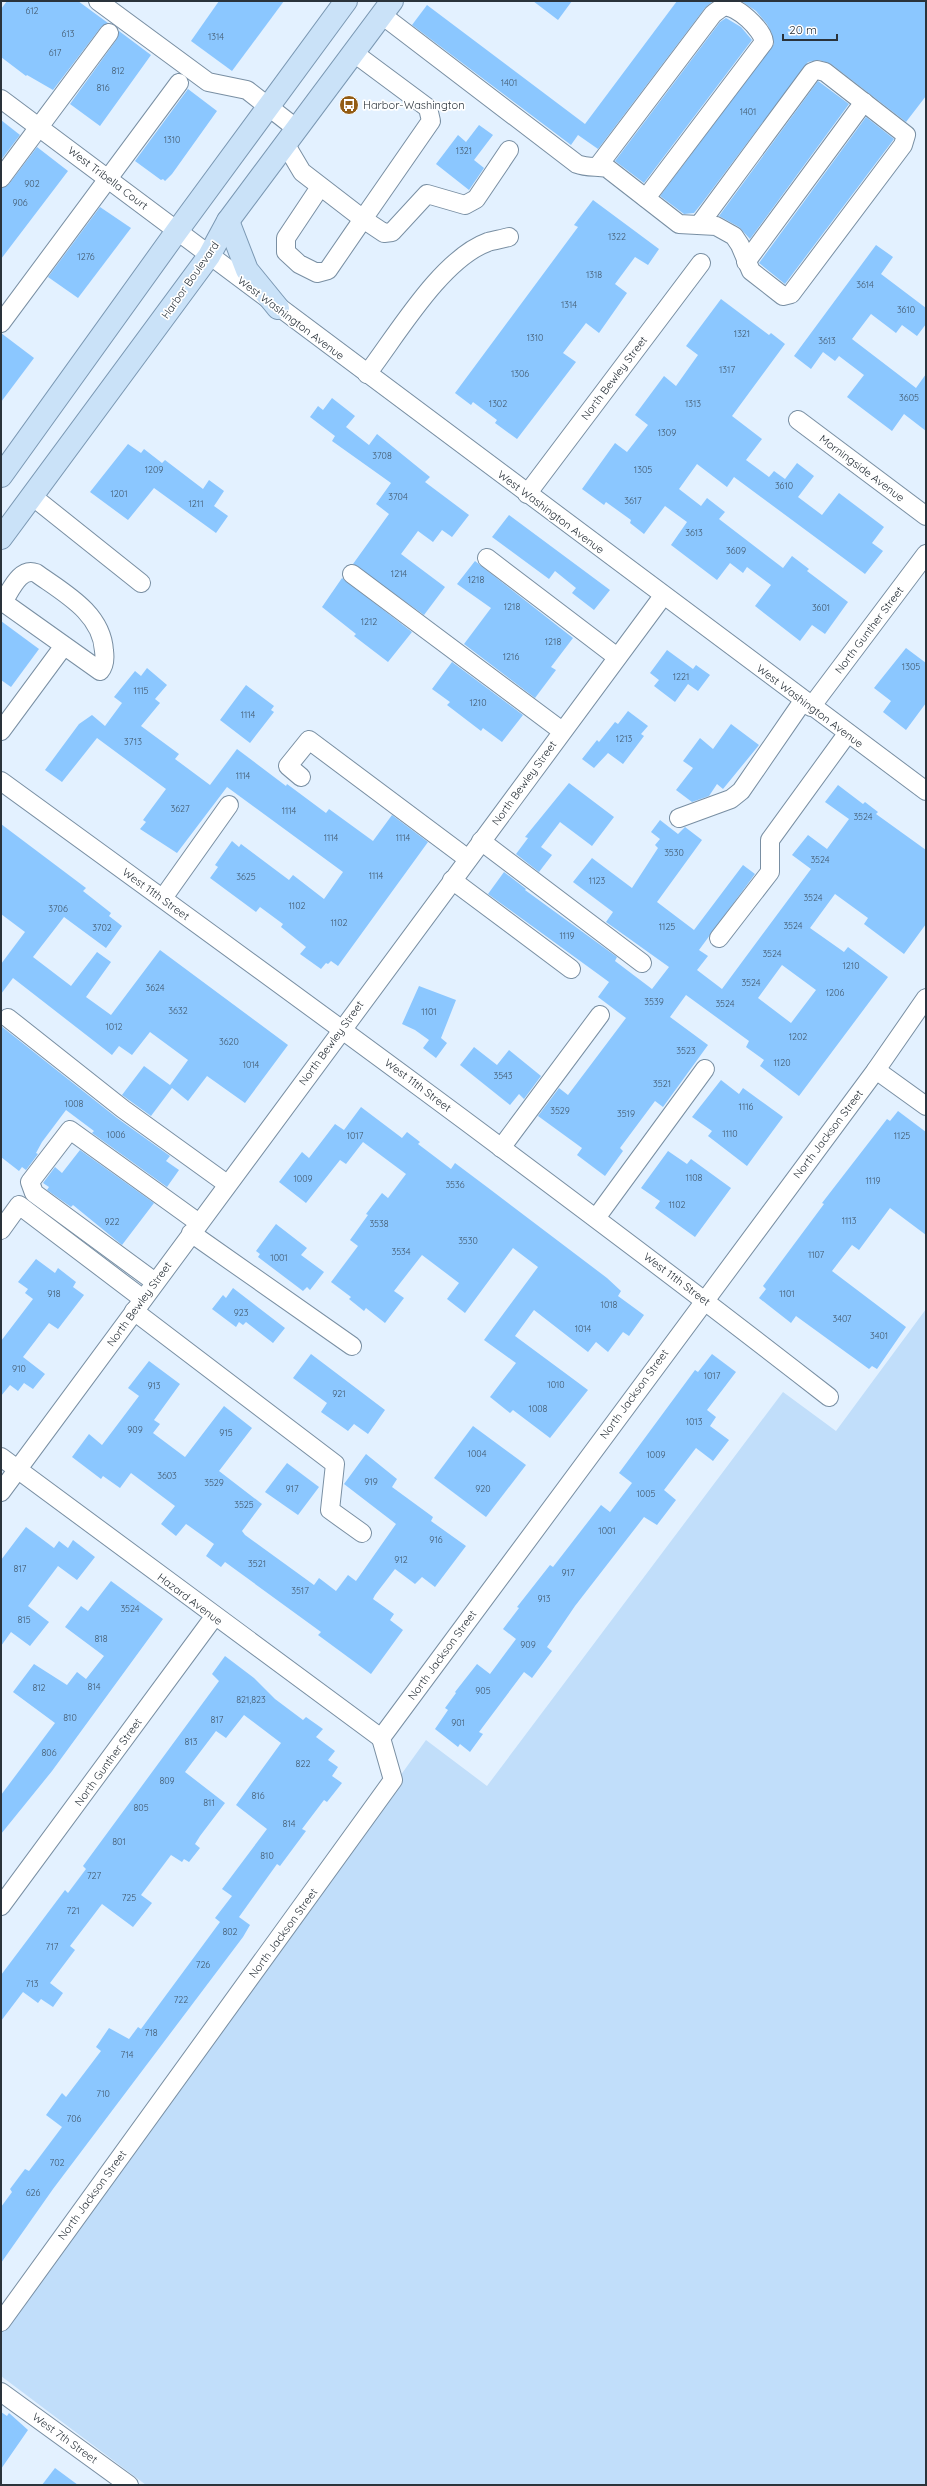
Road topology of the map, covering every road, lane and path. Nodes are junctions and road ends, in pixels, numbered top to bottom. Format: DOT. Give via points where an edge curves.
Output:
graph roads {
  1 [pos="98,1"];
  2 [pos="346,1"];
  3 [pos="387,8"];
  4 [pos="109,33"];
  5 [pos="354,53"];
  6 [pos="179,83"];
  7 [pos="1,99"];
  8 [pos="864,102"];
  9 [pos="268,106"];
  10 [pos="39,127"];
  11 [pos="292,137"];
  12 [pos="509,150"];
  13 [pos="598,166"];
  14 [pos="1,178"];
  15 [pos="108,178"];
  16 [pos="320,187"];
  17 [pos="646,198"];
  18 [pos="363,219"];
  19 [pos="228,222"];
  20 [pos="699,225"];
  21 [pos="177,231"];
  22 [pos="509,237"];
  23 [pos="209,256"];
  24 [pos="746,262"];
  25 [pos="701,263"];
  26 [pos="278,308"];
  27 [pos="1,323"];
  28 [pos="367,374"];
  29 [pos="798,420"];
  30 [pos="1,475"];
  31 [pos="527,494"];
  32 [pos="32,496"];
  33 [pos="926,516"];
  34 [pos="1,538"];
  35 [pos="926,554"];
  36 [pos="487,558"];
  37 [pos="352,574"];
  38 [pos="141,583"];
  39 [pos="663,596"];
  40 [pos="2,601"];
  41 [pos="63,646"];
  42 [pos="618,657"];
  43 [pos="807,704"];
  44 [pos="562,731"];
  45 [pos="1,732"];
  46 [pos="847,734"];
  47 [pos="301,777"];
  48 [pos="1,781"];
  49 [pos="926,791"];
  50 [pos="229,805"];
  51 [pos="678,818"];
  52 [pos="481,842"];
  53 [pos="468,859"];
  54 [pos="452,880"];
  55 [pos="162,898"];
  56 [pos="719,938"];
  57 [pos="642,963"];
  58 [pos="571,969"];
  59 [pos="926,998"];
  60 [pos="600,1015"];
  61 [pos="8,1018"];
  62 [pos="342,1029"];
  63 [pos="705,1069"];
  64 [pos="876,1070"];
  65 [pos="926,1106"];
  66 [pos="501,1148"];
  67 [pos="227,1184"];
  68 [pos="596,1218"];
  69 [pos="195,1228"];
  70 [pos="1,1230"];
  71 [pos="155,1282"];
  72 [pos="704,1300"];
  73 [pos="139,1305"];
  74 [pos="352,1346"];
  75 [pos="829,1397"];
  76 [pos="1,1457"];
  77 [pos="18,1470"];
  78 [pos="1,1492"];
  79 [pos="362,1533"];
  80 [pos="214,1617"];
  81 [pos="381,1738"];
  82 [pos="1,1906"];
  83 [pos="1,2322"];
  84 [pos="1,2392"];
  85 [pos="129,2485"];
  1 -- 9 [label="street" via="208,82 246,90"];
  2 -- 9 [label="main road"];
  3 -- 5 [label="main road, Harbor Boulevard"];
  3 -- 13 [label="street" via="577,164 586,167"];
  4 -- 10 [label="street"];
  5 -- 11 [label="main road, Harbor Boulevard"];
  5 -- 18 [label="street" via="428,108 431,121"];
  6 -- 15 [label="street"];
  7 -- 10 [label="street, West Tribella Court"];
  8 -- 20 [label="street" via="825,72 812,72"];
  8 -- 24 [label="street"];
  8 -- 24 [label="street" via="906,135 903,145 791,294 779,294 757,277"];
  9 -- 11 [label="street"];
  9 -- 21 [label="main road"];
  10 -- 14 [label="street"];
  10 -- 15 [label="street, West Tribella Court"];
  11 -- 16 [label="street" via="302,172"];
  11 -- 19 [label="main road, Harbor Boulevard"];
  12 -- 18 [label="street" via="476,199 465,205 427,194 392,232 384,232"];
  13 -- 17 [label="street" via="607,168"];
  13 -- 17 [label="street" via="713,14 724,7 733,8 757,27 763,35 764,42"];
  15 -- 21 [label="street, West Tribella Court"];
  15 -- 27 [label="street"];
  16 -- 18 [label="street"];
  16 -- 18 [label="street" via="286,238 286,252 299,264 317,273 328,270"];
  17 -- 20 [label="street" via="679,224"];
  19 -- 23 [label="main road, Harbor Boulevard"];
  19 -- 26 [label="main road" via="247,270"];
  20 -- 24 [label="street" via="716,226 734,236"];
  21 -- 23 [label="street, West Washington Avenue"];
  21 -- 30 [label="main road"];
  22 -- 28 [label="street" via="487,243 451,266 431,288"];
  23 -- 26 [label="street, West Washington Avenue"];
  23 -- 32 [label="main road, Harbor Boulevard"];
  25 -- 31 [label="street, North Bewley Street"];
  26 -- 28 [label="street, West Washington Avenue"];
  28 -- 31 [label="street, West Washington Avenue"];
  29 -- 33 [label="street, Morningside Avenue"];
  31 -- 39 [label="street, West Washington Avenue"];
  32 -- 34 [label="main road, Harbor Boulevard"];
  32 -- 38 [label="street"];
  35 -- 43 [label="street, North Gunther Street"];
  36 -- 42 [label="street"];
  37 -- 44 [label="street"];
  39 -- 42 [label="street, North Bewley Street"];
  39 -- 43 [label="street, West Washington Avenue"];
  40 -- 41 [label="street"];
  40 -- 41 [label="street" via="23,573 36,572 83,607 98,626 104,638 105,660 102,668 100,671"];
  41 -- 45 [label="street"];
  42 -- 44 [label="street, North Bewley Street"];
  43 -- 46 [label="street, West Washington Avenue"];
  43 -- 51 [label="street, North Gunther Street" via="741,791 731,799"];
  44 -- 52 [label="street, North Bewley Street"];
  46 -- 49 [label="street, West Washington Avenue"];
  46 -- 56 [label="street" via="770,840 770,872"];
  47 -- 53 [label="street" via="288,766 309,740"];
  48 -- 55 [label="street, West 11th Street"];
  50 -- 55 [label="street"];
  52 -- 53 [label="street, North Bewley Street"];
  52 -- 57 [label="street"];
  53 -- 54 [label="street, North Bewley Street"];
  54 -- 58 [label="street"];
  54 -- 62 [label="street, North Bewley Street"];
  55 -- 62 [label="street, West 11th Street"];
  59 -- 64 [label="street, North Jackson Street"];
  60 -- 66 [label="street"];
  61 -- 67 [label="street" via="123,1109"];
  62 -- 66 [label="street, West 11th Street"];
  62 -- 67 [label="street, North Bewley Street"];
  63 -- 68 [label="street"];
  64 -- 65 [label="street"];
  64 -- 72 [label="street, North Jackson Street"];
  66 -- 68 [label="street, West 11th Street"];
  67 -- 69 [label="street, North Bewley Street"];
  68 -- 72 [label="street, West 11th Street"];
  69 -- 71 [label="street, North Bewley Street"];
  69 -- 71 [label="street" via="70,1130 30,1182 34,1193"];
  69 -- 74 [label="street"];
  70 -- 73 [label="street" via="19,1206"];
  71 -- 73 [label="street, North Bewley Street"];
  72 -- 75 [label="street, West 11th Street"];
  72 -- 81 [label="street, North Jackson Street"];
  73 -- 77 [label="street, North Bewley Street"];
  73 -- 79 [label="street" via="336,1464 330,1510"];
  76 -- 77 [label="street, Hazard Avenue"];
  77 -- 78 [label="street, North Bewley Street"];
  77 -- 80 [label="street, Hazard Avenue"];
  80 -- 81 [label="street, Hazard Avenue"];
  80 -- 82 [label="street, North Gunther Street"];
  81 -- 83 [label="street, North Jackson Street" via="393,1780"];
  84 -- 85 [label="street, West 7th Street"];
}
